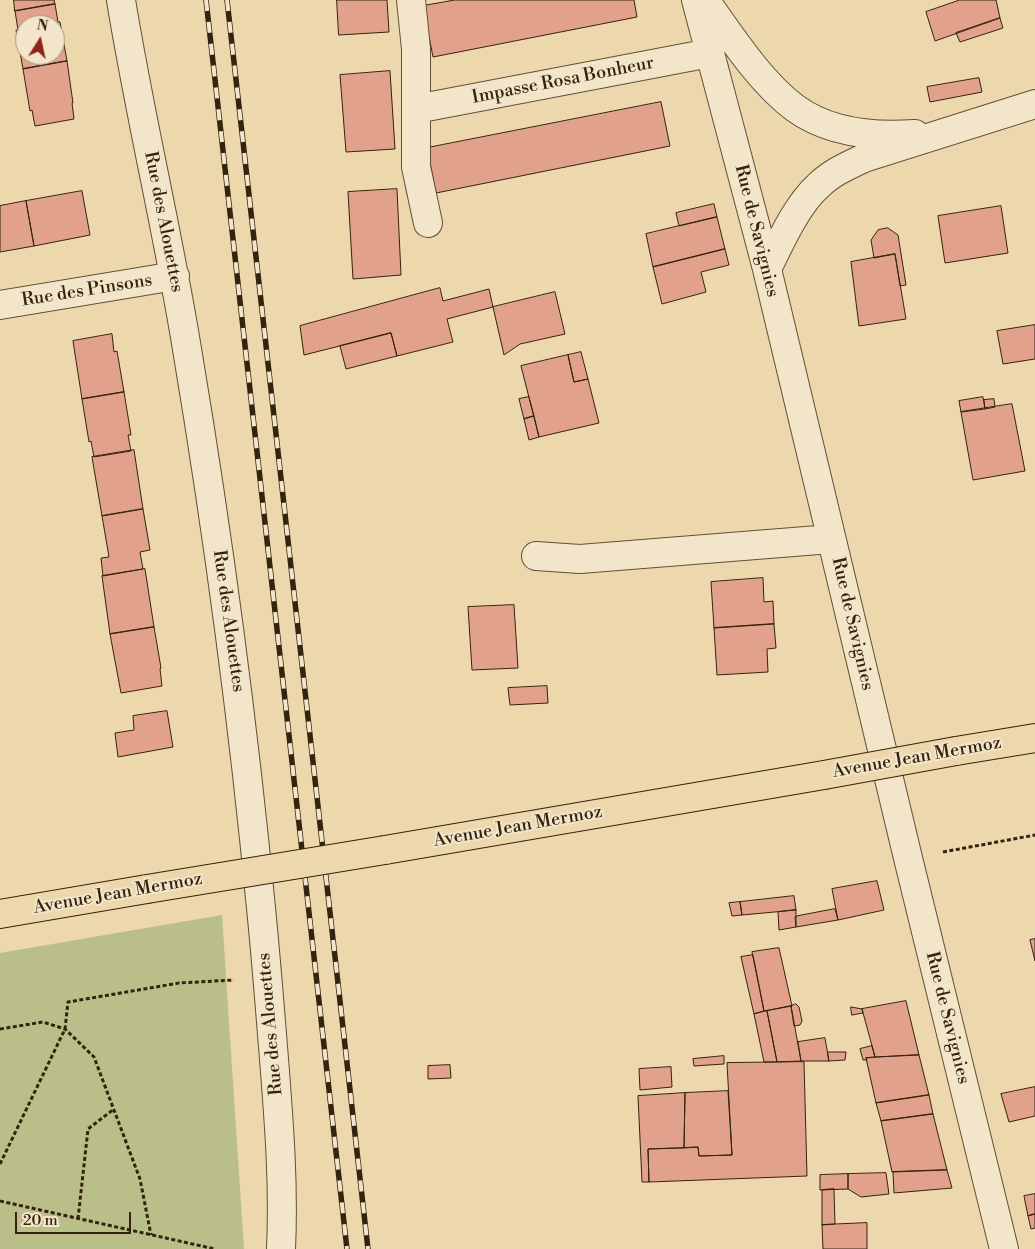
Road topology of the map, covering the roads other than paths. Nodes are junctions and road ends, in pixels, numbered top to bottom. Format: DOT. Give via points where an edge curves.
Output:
graph roads {
  1 [pos="121,0"];
  2 [pos="411,0"];
  3 [pos="696,0"];
  4 [pos="705,0"];
  5 [pos="710,53"];
  6 [pos="1035,104"];
  7 [pos="416,109"];
  8 [pos="966,128"];
  9 [pos="428,223"];
  10 [pos="767,269"];
  11 [pos="174,276"];
  12 [pos="0,305"];
  13 [pos="831,539"];
  14 [pos="536,556"];
  15 [pos="1035,738"];
  16 [pos="0,914"];
  17 [pos="281,1249"];
  18 [pos="1004,1249"];
  1 -- 11 [label="street, Rue des Alouettes"];
  2 -- 7 [label="street" via="416,49"];
  3 -- 5 [label="street, Rue de Savignies"];
  4 -- 8 [label="street" via="765,79 796,109 815,120 862,134 895,136"];
  5 -- 7 [label="street, Impasse Rosa Bonheur"];
  5 -- 10 [label="street, Rue de Savignies"];
  6 -- 8 [label="street"];
  7 -- 9 [label="street" via="416,167"];
  8 -- 10 [label="street" via="864,158 838,171 817,187 801,207"];
  10 -- 13 [label="street, Rue de Savignies"];
  11 -- 12 [label="street, Rue des Pinsons"];
  11 -- 17 [label="street, Rue des Alouettes" via="215,522 252,811 282,1168"];
  13 -- 14 [label="street" via="580,559"];
  13 -- 18 [label="street, Rue de Savignies"];
  15 -- 16 [label="main road, Avenue Jean Mermoz, bridge"];
}
